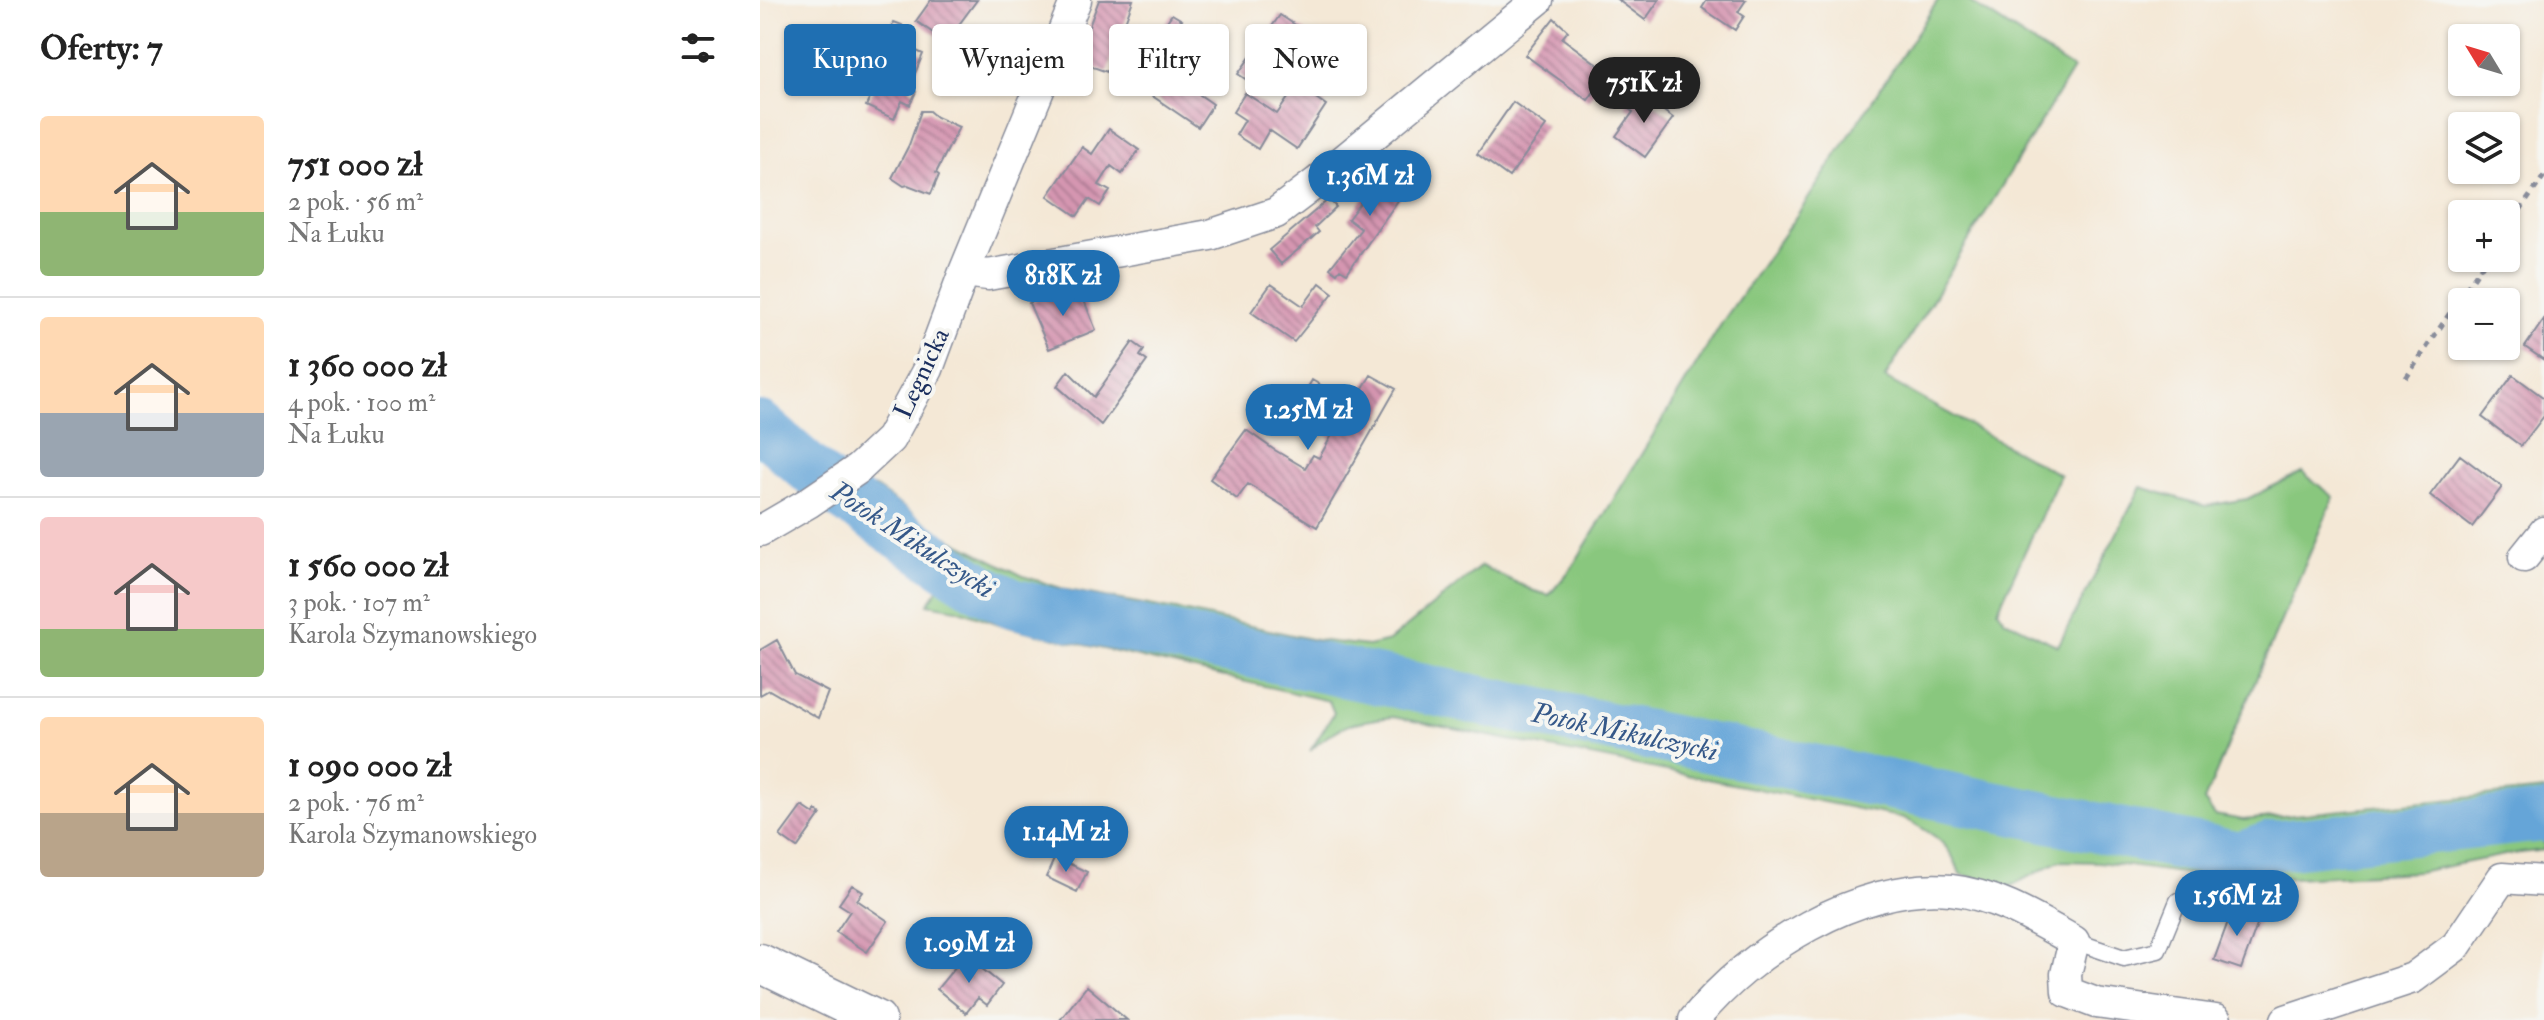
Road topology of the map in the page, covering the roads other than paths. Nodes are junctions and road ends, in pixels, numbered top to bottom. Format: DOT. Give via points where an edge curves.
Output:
graph roads {
  1 [pos="1076,0"];
  2 [pos="1538,0"];
  3 [pos="964,272"];
  4 [pos="760,531"];
  5 [pos="2544,532"];
  6 [pos="2524,557"];
  7 [pos="2544,881"];
  8 [pos="2178,901"];
  9 [pos="2074,941"];
  10 [pos="760,963"];
  11 [pos="877,1020"];
  12 [pos="1694,1020"];
  13 [pos="2216,1020"];
  14 [pos="2286,1020"];
  1 -- 3 [label="street, Legnicka"];
  2 -- 3 [label="street" via="1276,213 1210,235 988,275"];
  3 -- 4 [label="street, Legnicka" via="928,369 890,439 858,469"];
  5 -- 6 [label="street"];
  7 -- 14 [label="street" via="2502,878 2456,946 2413,978"];
  8 -- 9 [label="lane" via="2158,950 2124,958"];
  9 -- 12 [label="street" via="1984,897 1950,890 1898,891 1840,910 1784,941 1734,977"];
  9 -- 13 [label="street" via="2067,992 2096,1003"];
  10 -- 11 [label="street"];
}
